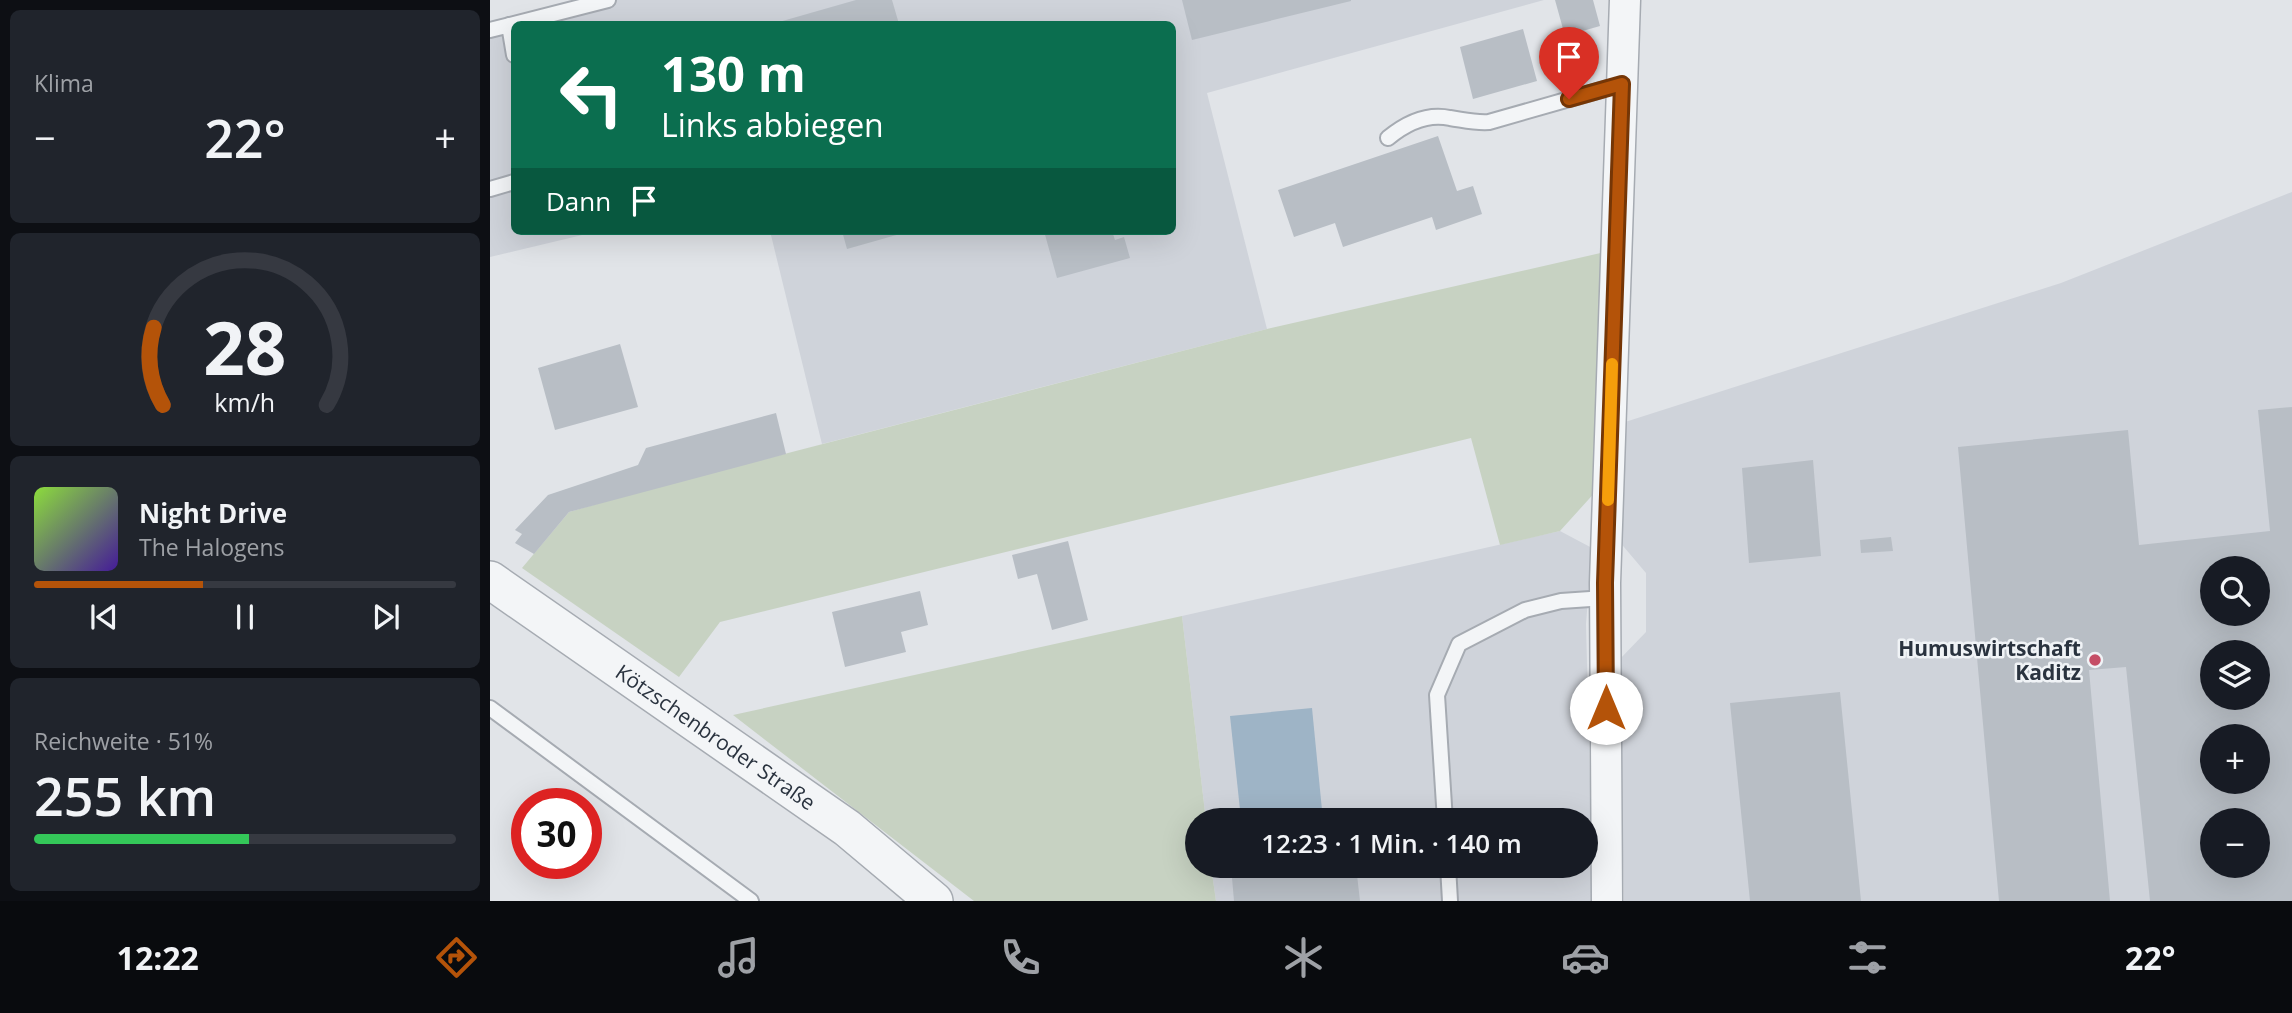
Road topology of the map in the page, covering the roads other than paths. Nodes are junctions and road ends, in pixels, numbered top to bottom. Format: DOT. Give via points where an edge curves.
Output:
graph roads {
  1 [pos="608,0"];
  2 [pos="1625,0"];
  3 [pos="525,21"];
  4 [pos="509,25"];
  5 [pos="490,30"];
  6 [pos="511,37"];
  7 [pos="1622,84"];
  8 [pos="1388,138"];
  9 [pos="511,183"];
  10 [pos="490,189"];
  11 [pos="490,580"];
  12 [pos="1605,598"];
  13 [pos="490,708"];
  14 [pos="1444,808"];
  15 [pos="1449,878"];
  16 [pos="751,901"];
  17 [pos="934,901"];
  18 [pos="1450,901"];
  19 [pos="1607,901"];
  1 -- 3 [label="lane"];
  2 -- 7 [label="street"];
  4 -- 5 [label="lane"];
  4 -- 6 [label="lane"];
  7 -- 8 [label="lane" via="1489,122 1429,118 1405,124"];
  7 -- 12 [label="street"];
  9 -- 10 [label="lane"];
  11 -- 17 [label="street, Kötzschenbroder Straße" via="847,828"];
  12 -- 14 [label="lane" via="1561,601 1525,610 1459,644 1437,695"];
  12 -- 19 [label="street"];
  13 -- 16 [label="lane"];
  15 -- 18 [label="lane"];
}
